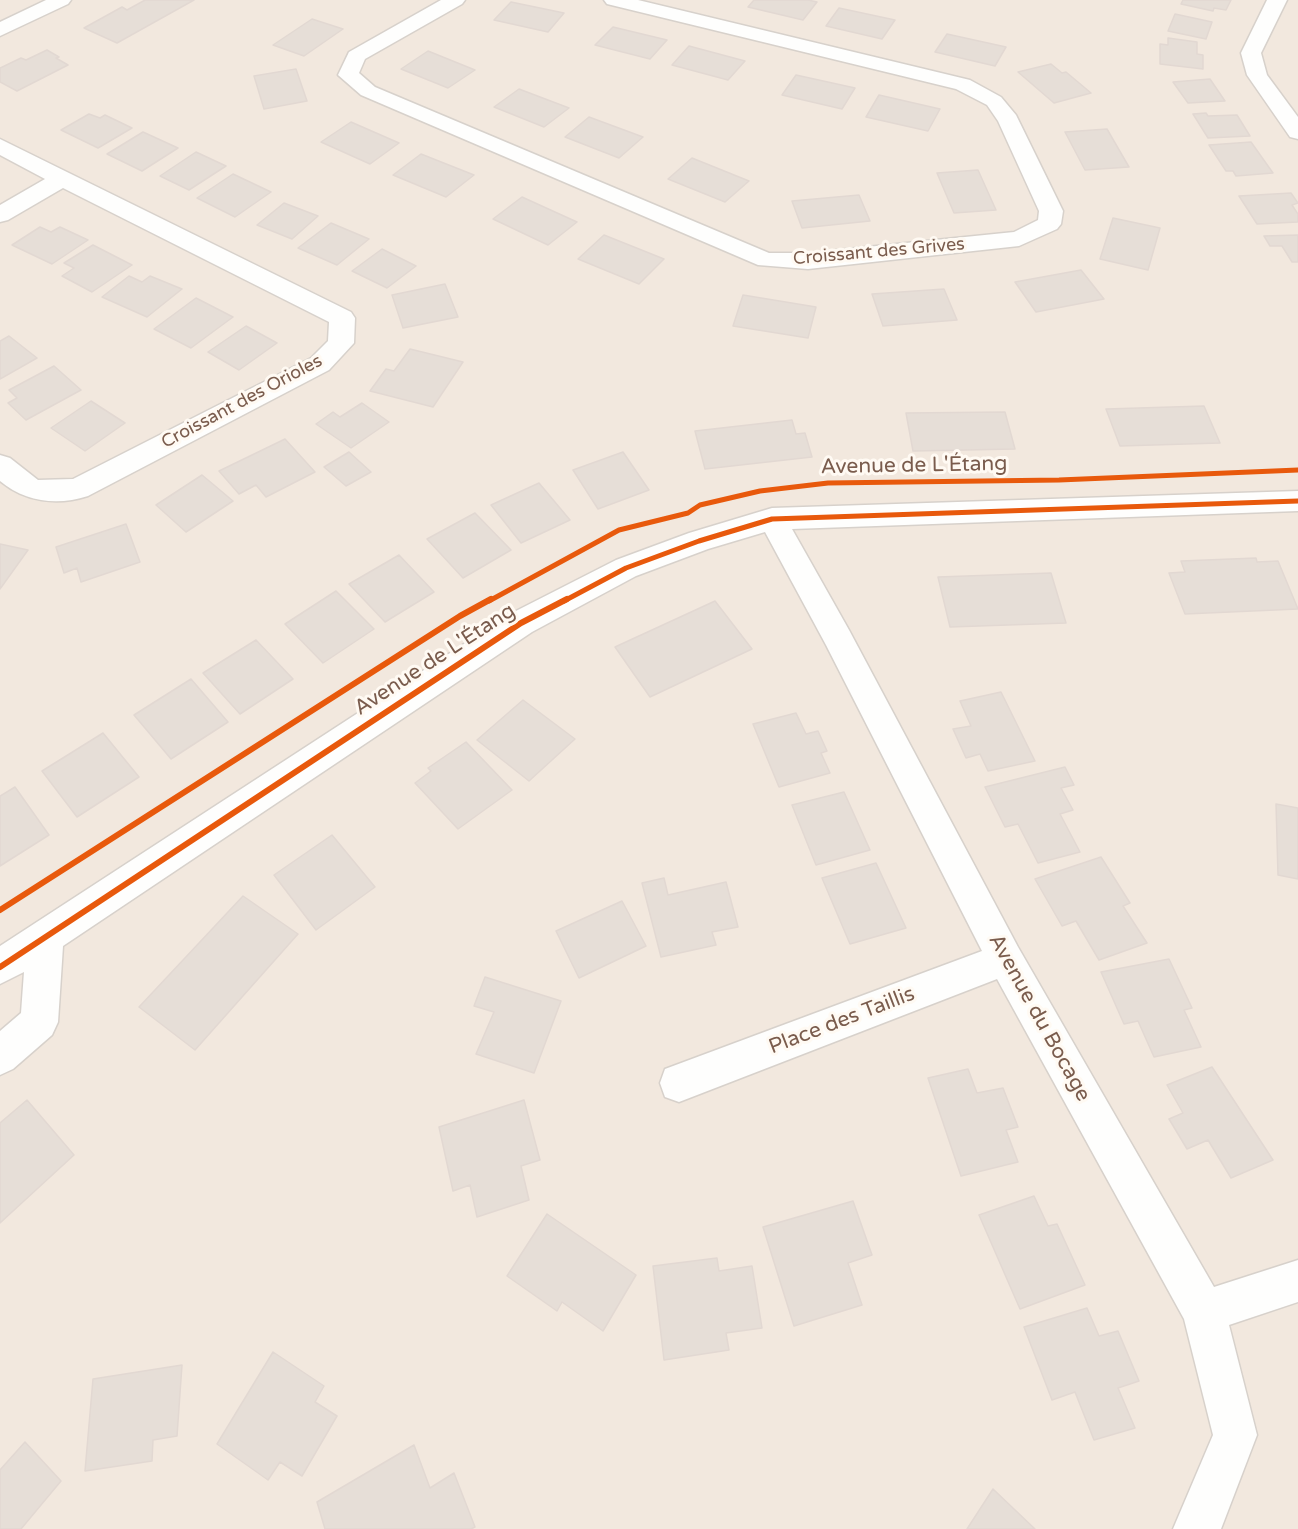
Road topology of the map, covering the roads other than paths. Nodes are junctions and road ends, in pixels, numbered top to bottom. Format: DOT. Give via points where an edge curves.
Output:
graph roads {
  1 [pos="61,0"];
  2 [pos="455,0"];
  3 [pos="614,0"];
  4 [pos="1277,0"];
  5 [pos="0,30"];
  6 [pos="1298,132"];
  7 [pos="0,146"];
  8 [pos="62,179"];
  9 [pos="0,214"];
  10 [pos="0,465"];
  11 [pos="1298,501"];
  12 [pos="772,519"];
  13 [pos="45,938"];
  14 [pos="1005,959"];
  15 [pos="0,967"];
  16 [pos="0,1056"];
  17 [pos="679,1083"];
  18 [pos="1298,1281"];
  19 [pos="1204,1312"];
  20 [pos="1196,1529"];
  1 -- 5 [label="street"];
  2 -- 3 [label="street, Croissant des Grives" via="356,56 348,75 368,91 766,260 808,261 1019,239 1049,224 1051,211 1008,120 994,101 963,84"];
  4 -- 6 [label="street" via="1251,53 1257,75"];
  7 -- 8 [label="street, Croissant des Orioles"];
  8 -- 9 [label="street"];
  8 -- 10 [label="street, Croissant des Orioles" via="342,318 341,343 320,364 78,489 44,492 18,483"];
  11 -- 12 [label="street, Avenue de L'Étang"];
  12 -- 13 [label="street, Avenue de L'Étang" via="626,568 521,623"];
  12 -- 14 [label="street, Avenue du Bocage"];
  13 -- 15 [label="street, Avenue de L'Étang"];
  13 -- 16 [label="street" via="39,1022"];
  14 -- 17 [label="street, Place des Taillis"];
  14 -- 19 [label="street, Avenue du Bocage"];
  18 -- 19 [label="street"];
  19 -- 20 [label="street, Avenue du Bocage" via="1235,1435"];
}
